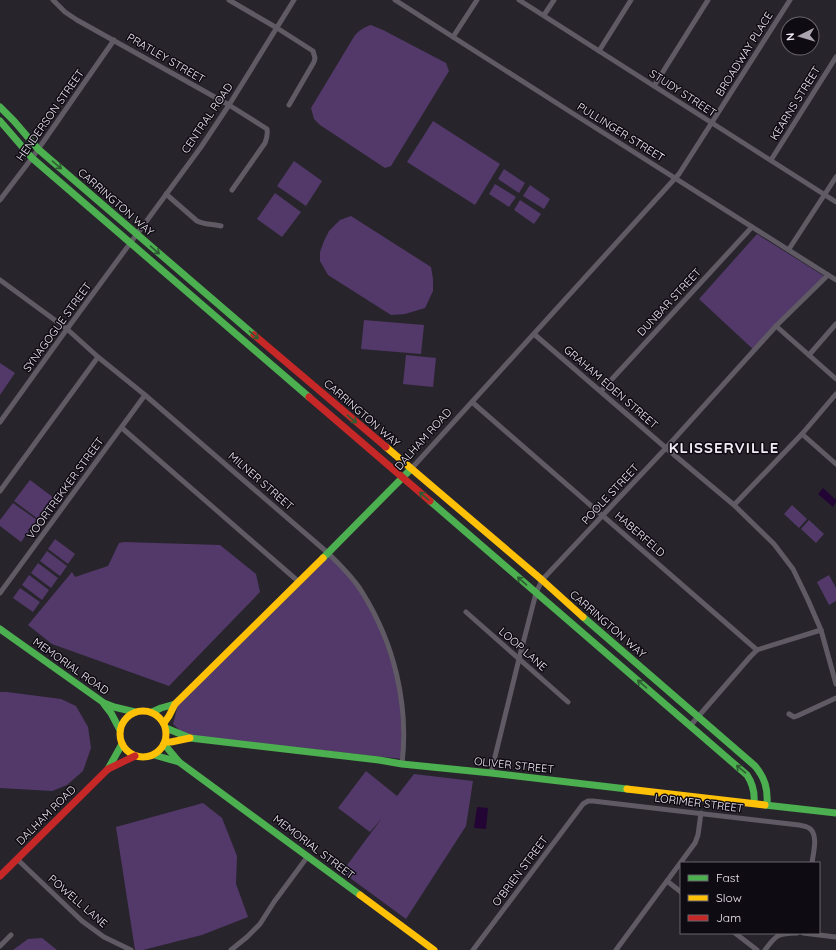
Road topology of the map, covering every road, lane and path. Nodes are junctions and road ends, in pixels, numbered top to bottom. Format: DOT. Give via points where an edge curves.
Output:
graph roads {
  1 [pos="53,0"];
  2 [pos="229,0"];
  3 [pos="294,0"];
  4 [pos="397,0"];
  5 [pos="477,0"];
  6 [pos="519,0"];
  7 [pos="554,0"];
  8 [pos="631,0"];
  9 [pos="708,0"];
  10 [pos="790,0"];
  11 [pos="544,16"];
  12 [pos="276,28"];
  13 [pos="453,37"];
  14 [pos="114,40"];
  15 [pos="599,51"];
  16 [pos="836,58"];
  17 [pos="654,86"];
  18 [pos="229,105"];
  19 [pos="289,105"];
  20 [pos="0,107"];
  21 [pos="0,121"];
  22 [pos="712,123"];
  23 [pos="38,149"];
  24 [pos="32,158"];
  25 [pos="771,160"];
  26 [pos="836,177"];
  27 [pos="675,178"];
  28 [pos="232,190"];
  29 [pos="166,194"];
  30 [pos="824,195"];
  31 [pos="0,200"];
  32 [pos="836,202"];
  33 [pos="221,226"];
  34 [pos="752,227"];
  35 [pos="136,234"];
  36 [pos="130,243"];
  37 [pos="788,249"];
  38 [pos="828,275"];
  39 [pos="0,280"];
  40 [pos="836,280"];
  41 [pos="836,324"];
  42 [pos="776,326"];
  43 [pos="67,329"];
  44 [pos="534,334"];
  45 [pos="809,355"];
  46 [pos="98,357"];
  47 [pos="836,378"];
  48 [pos="601,391"];
  49 [pos="836,394"];
  50 [pos="145,395"];
  51 [pos="472,402"];
  52 [pos="0,422"];
  53 [pos="122,428"];
  54 [pos="802,434"];
  55 [pos="666,448"];
  56 [pos="836,464"];
  57 [pos="411,469"];
  58 [pos="403,478"];
  59 [pos="0,491"];
  60 [pos="734,505"];
  61 [pos="603,516"];
  62 [pos="328,552"];
  63 [pos="542,580"];
  64 [pos="299,582"];
  65 [pos="0,593"];
  66 [pos="536,593"];
  67 [pos="466,612"];
  68 [pos="0,629"];
  69 [pos="821,630"];
  70 [pos="757,650"];
  71 [pos="519,658"];
  72 [pos="836,684"];
  73 [pos="836,698"];
  74 [pos="568,702"];
  75 [pos="104,703"];
  76 [pos="175,704"];
  77 [pos="135,712"];
  78 [pos="152,712"];
  79 [pos="790,714"];
  80 [pos="698,717"];
  81 [pos="165,726"];
  82 [pos="690,726"];
  83 [pos="120,730"];
  84 [pos="190,738"];
  85 [pos="165,743"];
  86 [pos="122,744"];
  87 [pos="154,755"];
  88 [pos="135,756"];
  89 [pos="180,762"];
  90 [pos="402,764"];
  91 [pos="108,769"];
  92 [pos="491,773"];
  93 [pos="754,803"];
  94 [pos="583,804"];
  95 [pos="767,804"];
  96 [pos="701,813"];
  97 [pos="836,813"];
  98 [pos="308,856"];
  99 [pos="17,858"];
  100 [pos="681,862"];
  101 [pos="812,862"];
  102 [pos="680,863"];
  103 [pos="0,876"];
  104 [pos="667,881"];
  105 [pos="680,891"];
  106 [pos="736,934"];
  107 [pos="781,934"];
  108 [pos="811,934"];
  109 [pos="11,935"];
  110 [pos="836,937"];
  111 [pos="0,946"];
  112 [pos="430,949"];
  113 [pos="131,950"];
  114 [pos="231,950"];
  115 [pos="473,950"];
  116 [pos="616,950"];
  117 [pos="757,950"];
  118 [pos="765,950"];
  1 -- 14 [label="street, PRATLEY STREET" via="65,12"];
  2 -- 12 [label="street"];
  3 -- 12 [label="street, CENTRAL ROAD"];
  4 -- 13 [label="street, PULLINGER STREET"];
  5 -- 13 [label="street"];
  6 -- 11 [label="street, STUDY STREET"];
  7 -- 11 [label="street"];
  8 -- 15 [label="street"];
  9 -- 17 [label="street"];
  10 -- 22 [label="street, BROADWAY PLACE"];
  11 -- 15 [label="street, STUDY STREET"];
  12 -- 18 [label="street, CENTRAL ROAD"];
  12 -- 19 [label="street" via="313,51 314,55 314,62"];
  13 -- 27 [label="street, PULLINGER STREET"];
  14 -- 18 [label="street, PRATLEY STREET"];
  14 -- 23 [label="street, HENDERSON STREET"];
  15 -- 17 [label="street, STUDY STREET"];
  16 -- 25 [label="street, KEARNS STREET"];
  17 -- 22 [label="street, STUDY STREET"];
  18 -- 28 [label="street, PRATLEY STREET" via="267,129 268,133 265,143"];
  18 -- 29 [label="street, CENTRAL ROAD"];
  20 -- 23 [label="main road, CARRINGTON WAY"];
  21 -- 24 [label="main road, CARRINGTON WAY"];
  22 -- 25 [label="street, STUDY STREET"];
  22 -- 27 [label="street, BROADWAY PLACE"];
  23 -- 24 [label="street, HENDERSON STREET"];
  23 -- 35 [label="main road, CARRINGTON WAY, one-way"];
  24 -- 31 [label="street, HENDERSON STREET"];
  24 -- 36 [label="main road, CARRINGTON WAY"];
  25 -- 30 [label="street, STUDY STREET"];
  26 -- 30 [label="street"];
  27 -- 34 [label="street, PULLINGER STREET"];
  27 -- 44 [label="street, DALHAM ROAD"];
  29 -- 33 [label="street" via="202,224"];
  29 -- 35 [label="street, CENTRAL ROAD"];
  30 -- 32 [label="street, STUDY STREET"];
  30 -- 37 [label="street"];
  34 -- 37 [label="street, PULLINGER STREET"];
  34 -- 48 [label="street, DUNBAR STREET"];
  35 -- 36 [label="street, CENTRAL ROAD"];
  35 -- 57 [label="main road, CARRINGTON WAY, one-way"];
  36 -- 43 [label="street, SYNAGOGUE STREET"];
  36 -- 58 [label="main road, CARRINGTON WAY"];
  37 -- 38 [label="street, PULLINGER STREET"];
  38 -- 40 [label="street, PULLINGER STREET"];
  38 -- 42 [label="street, POOLE STREET"];
  39 -- 43 [label="street, MILNER STREET"];
  41 -- 45 [label="street"];
  42 -- 45 [label="street"];
  42 -- 55 [label="street, POOLE STREET"];
  43 -- 46 [label="street, MILNER STREET"];
  43 -- 52 [label="street, SYNAGOGUE STREET"];
  44 -- 48 [label="street, GRAHAM EDEN STREET"];
  44 -- 51 [label="street, DALHAM ROAD"];
  45 -- 47 [label="street"];
  46 -- 50 [label="street, MILNER STREET"];
  46 -- 59 [label="street"];
  48 -- 55 [label="street, GRAHAM EDEN STREET"];
  49 -- 54 [label="street"];
  50 -- 53 [label="street, VOORTREKKER STREET"];
  50 -- 62 [label="street, MILNER STREET"];
  51 -- 57 [label="street, DALHAM ROAD"];
  51 -- 61 [label="street, HABERFELD"];
  53 -- 64 [label="street"];
  53 -- 65 [label="street, VOORTREKKER STREET"];
  54 -- 56 [label="street"];
  54 -- 60 [label="street"];
  55 -- 60 [label="street, GRAHAM EDEN STREET"];
  55 -- 61 [label="street, POOLE STREET"];
  57 -- 58 [label="main road, DALHAM ROAD"];
  57 -- 63 [label="main road, CARRINGTON WAY"];
  58 -- 62 [label="main road, DALHAM ROAD"];
  66 -- 58 [label="main road, CARRINGTON WAY, one-way"];
  60 -- 69 [label="street, GRAHAM EDEN STREET" via="774,544 792,569"];
  61 -- 63 [label="street, POOLE STREET"];
  61 -- 70 [label="street, HABERFELD"];
  62 -- 64 [label="main road, DALHAM ROAD"];
  62 -- 90 [label="street, MILNER STREET" via="362,591 380,624 395,665 403,713"];
  63 -- 66 [label="street, POOLE STREET"];
  63 -- 80 [label="main road, CARRINGTON WAY"];
  64 -- 76 [label="main road, DALHAM ROAD"];
  66 -- 71 [label="street, POOLE STREET"];
  82 -- 66 [label="main road, CARRINGTON WAY, one-way"];
  67 -- 71 [label="street, LOOP LANE"];
  68 -- 75 [label="main road, MEMORIAL ROAD"];
  69 -- 70 [label="street"];
  69 -- 72 [label="street, GRAHAM EDEN STREET"];
  70 -- 80 [label="street"];
  71 -- 74 [label="street, LOOP LANE"];
  71 -- 92 [label="street, POOLE STREET"];
  73 -- 79 [label="street" via="797,716"];
  75 -- 77 [label="main road, MEMORIAL ROAD" via="114,708"];
  75 -- 83 [label="main road"];
  76 -- 78 [label="main road, DALHAM ROAD"];
  76 -- 81 [label="main road, DALHAM ROAD"];
  77 -- 78 [label="main road"];
  77 -- 83 [label="main road" via="127,717"];
  78 -- 81 [label="main road"];
  80 -- 82 [label="street"];
  80 -- 95 [label="main road, CARRINGTON WAY" via="760,771 766,783"];
  81 -- 84 [label="main road, OLIVER STREET"];
  81 -- 85 [label="main road"];
  93 -- 82 [label="main road, CARRINGTON WAY, one-way" via="754,787 747,774"];
  83 -- 86 [label="main road"];
  84 -- 85 [label="main road, OLIVER STREET"];
  84 -- 90 [label="main road, OLIVER STREET"];
  85 -- 87 [label="main road"];
  85 -- 89 [label="main road, MEMORIAL STREET"];
  86 -- 88 [label="main road"];
  86 -- 91 [label="main road, DALHAM ROAD"];
  87 -- 88 [label="main road" via="146,758"];
  87 -- 89 [label="main road, MEMORIAL STREET"];
  88 -- 91 [label="main road, DALHAM ROAD"];
  89 -- 98 [label="main road, MEMORIAL STREET"];
  90 -- 92 [label="main road, OLIVER STREET"];
  91 -- 99 [label="main road, DALHAM ROAD"];
  92 -- 93 [label="main road, OLIVER STREET"];
  93 -- 95 [label="main road, OLIVER STREET"];
  94 -- 96 [label="street, LORIMER STREET" via="593,801"];
  94 -- 115 [label="street, O'BRIEN STREET"];
  95 -- 97 [label="main road, OLIVER STREET"];
  96 -- 100 [label="street" via="695,843"];
  96 -- 101 [label="street, LORIMER STREET" via="810,828 815,841"];
  98 -- 112 [label="main road, MEMORIAL STREET"];
  98 -- 114 [label="street" via="260,924"];
  99 -- 103 [label="main road, DALHAM ROAD"];
  99 -- 113 [label="street, POWELL LANE" via="82,921 104,937"];
  102 -- 104 [label="street"];
  104 -- 105 [label="street"];
  104 -- 116 [label="street"];
  106 -- 117 [label="street"];
  107 -- 118 [label="street" via="772,940"];
  108 -- 110 [label="street"];
  109 -- 111 [label="street"];
}
